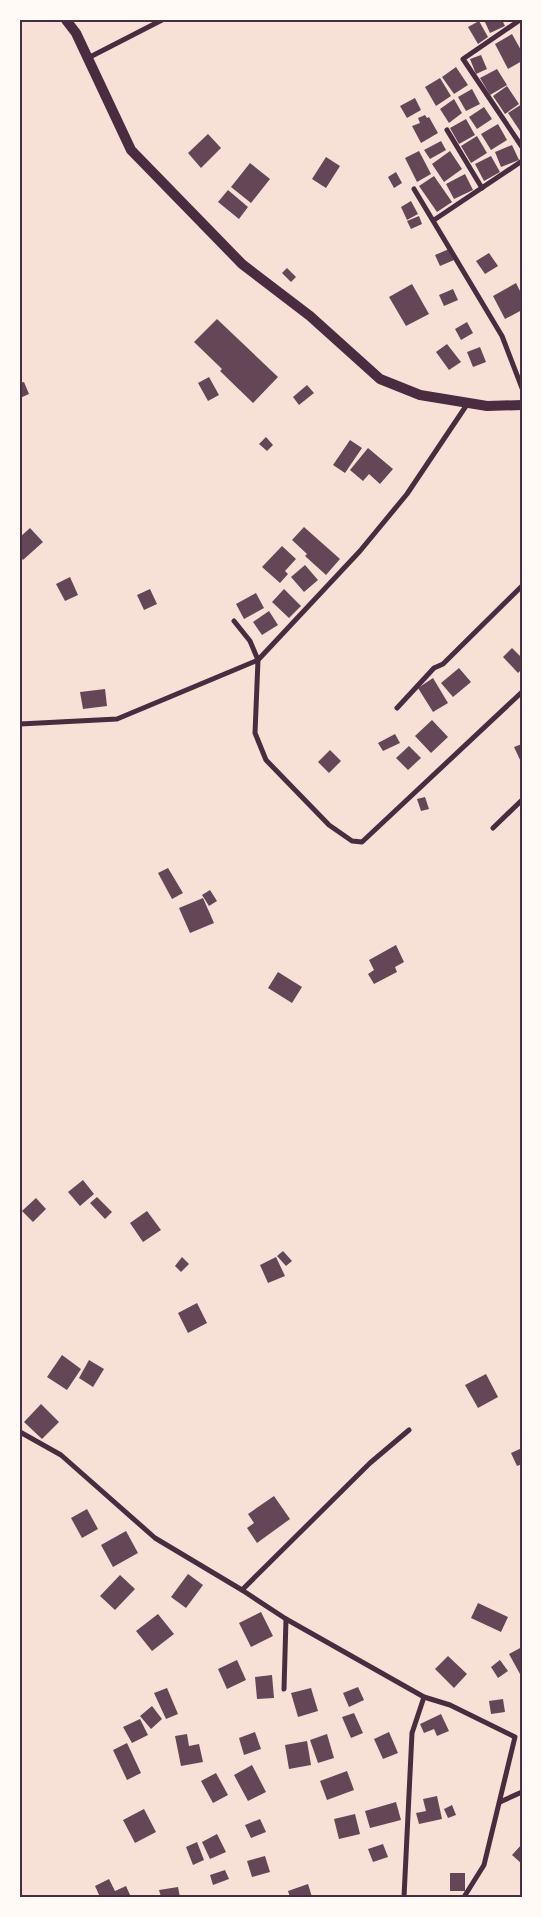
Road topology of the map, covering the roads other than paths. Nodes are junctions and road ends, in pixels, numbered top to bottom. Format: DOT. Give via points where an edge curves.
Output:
graph roads {
  1 [pos="66,20"];
  2 [pos="162,20"];
  3 [pos="520,20"];
  4 [pos="88,58"];
  5 [pos="447,130"];
  6 [pos="522,147"];
  7 [pos="522,161"];
  8 [pos="414,188"];
  9 [pos="482,188"];
  10 [pos="434,220"];
  11 [pos="522,388"];
  12 [pos="468,403"];
  13 [pos="522,405"];
  14 [pos="522,586"];
  15 [pos="234,621"];
  16 [pos="258,660"];
  17 [pos="522,692"];
  18 [pos="397,708"];
  19 [pos="20,724"];
  20 [pos="522,800"];
  21 [pos="493,828"];
  22 [pos="409,1430"];
  23 [pos="20,1432"];
  24 [pos="242,1590"];
  25 [pos="286,1619"];
  26 [pos="284,1689"];
  27 [pos="424,1697"];
  28 [pos="522,1792"];
  29 [pos="500,1802"];
  30 [pos="404,1897"];
  31 [pos="464,1897"];
  1 -- 4 [label="main road"];
  2 -- 4 [label="street"];
  3 -- 6 [label="street" via="463,59"];
  4 -- 12 [label="main road" via="131,150 242,264 310,316 380,379 420,395"];
  5 -- 9 [label="street"];
  7 -- 9 [label="street"];
  8 -- 10 [label="street"];
  9 -- 10 [label="street"];
  10 -- 11 [label="street" via="502,336"];
  12 -- 13 [label="main road"];
  12 -- 16 [label="street" via="407,494 360,551"];
  14 -- 18 [label="street" via="443,664 434,668"];
  15 -- 16 [label="street" via="250,641"];
  16 -- 17 [label="street" via="255,733 266,760 329,825 352,840 362,842"];
  16 -- 19 [label="street" via="117,719"];
  20 -- 21 [label="street"];
  22 -- 24 [label="street" via="370,1462"];
  23 -- 24 [label="street" via="61,1455 155,1538"];
  24 -- 25 [label="street"];
  25 -- 26 [label="street"];
  25 -- 27 [label="street"];
  27 -- 29 [label="street" via="450,1705 515,1737"];
  27 -- 30 [label="street" via="412,1733"];
  28 -- 29 [label="street"];
  29 -- 31 [label="street" via="484,1865"];
}
